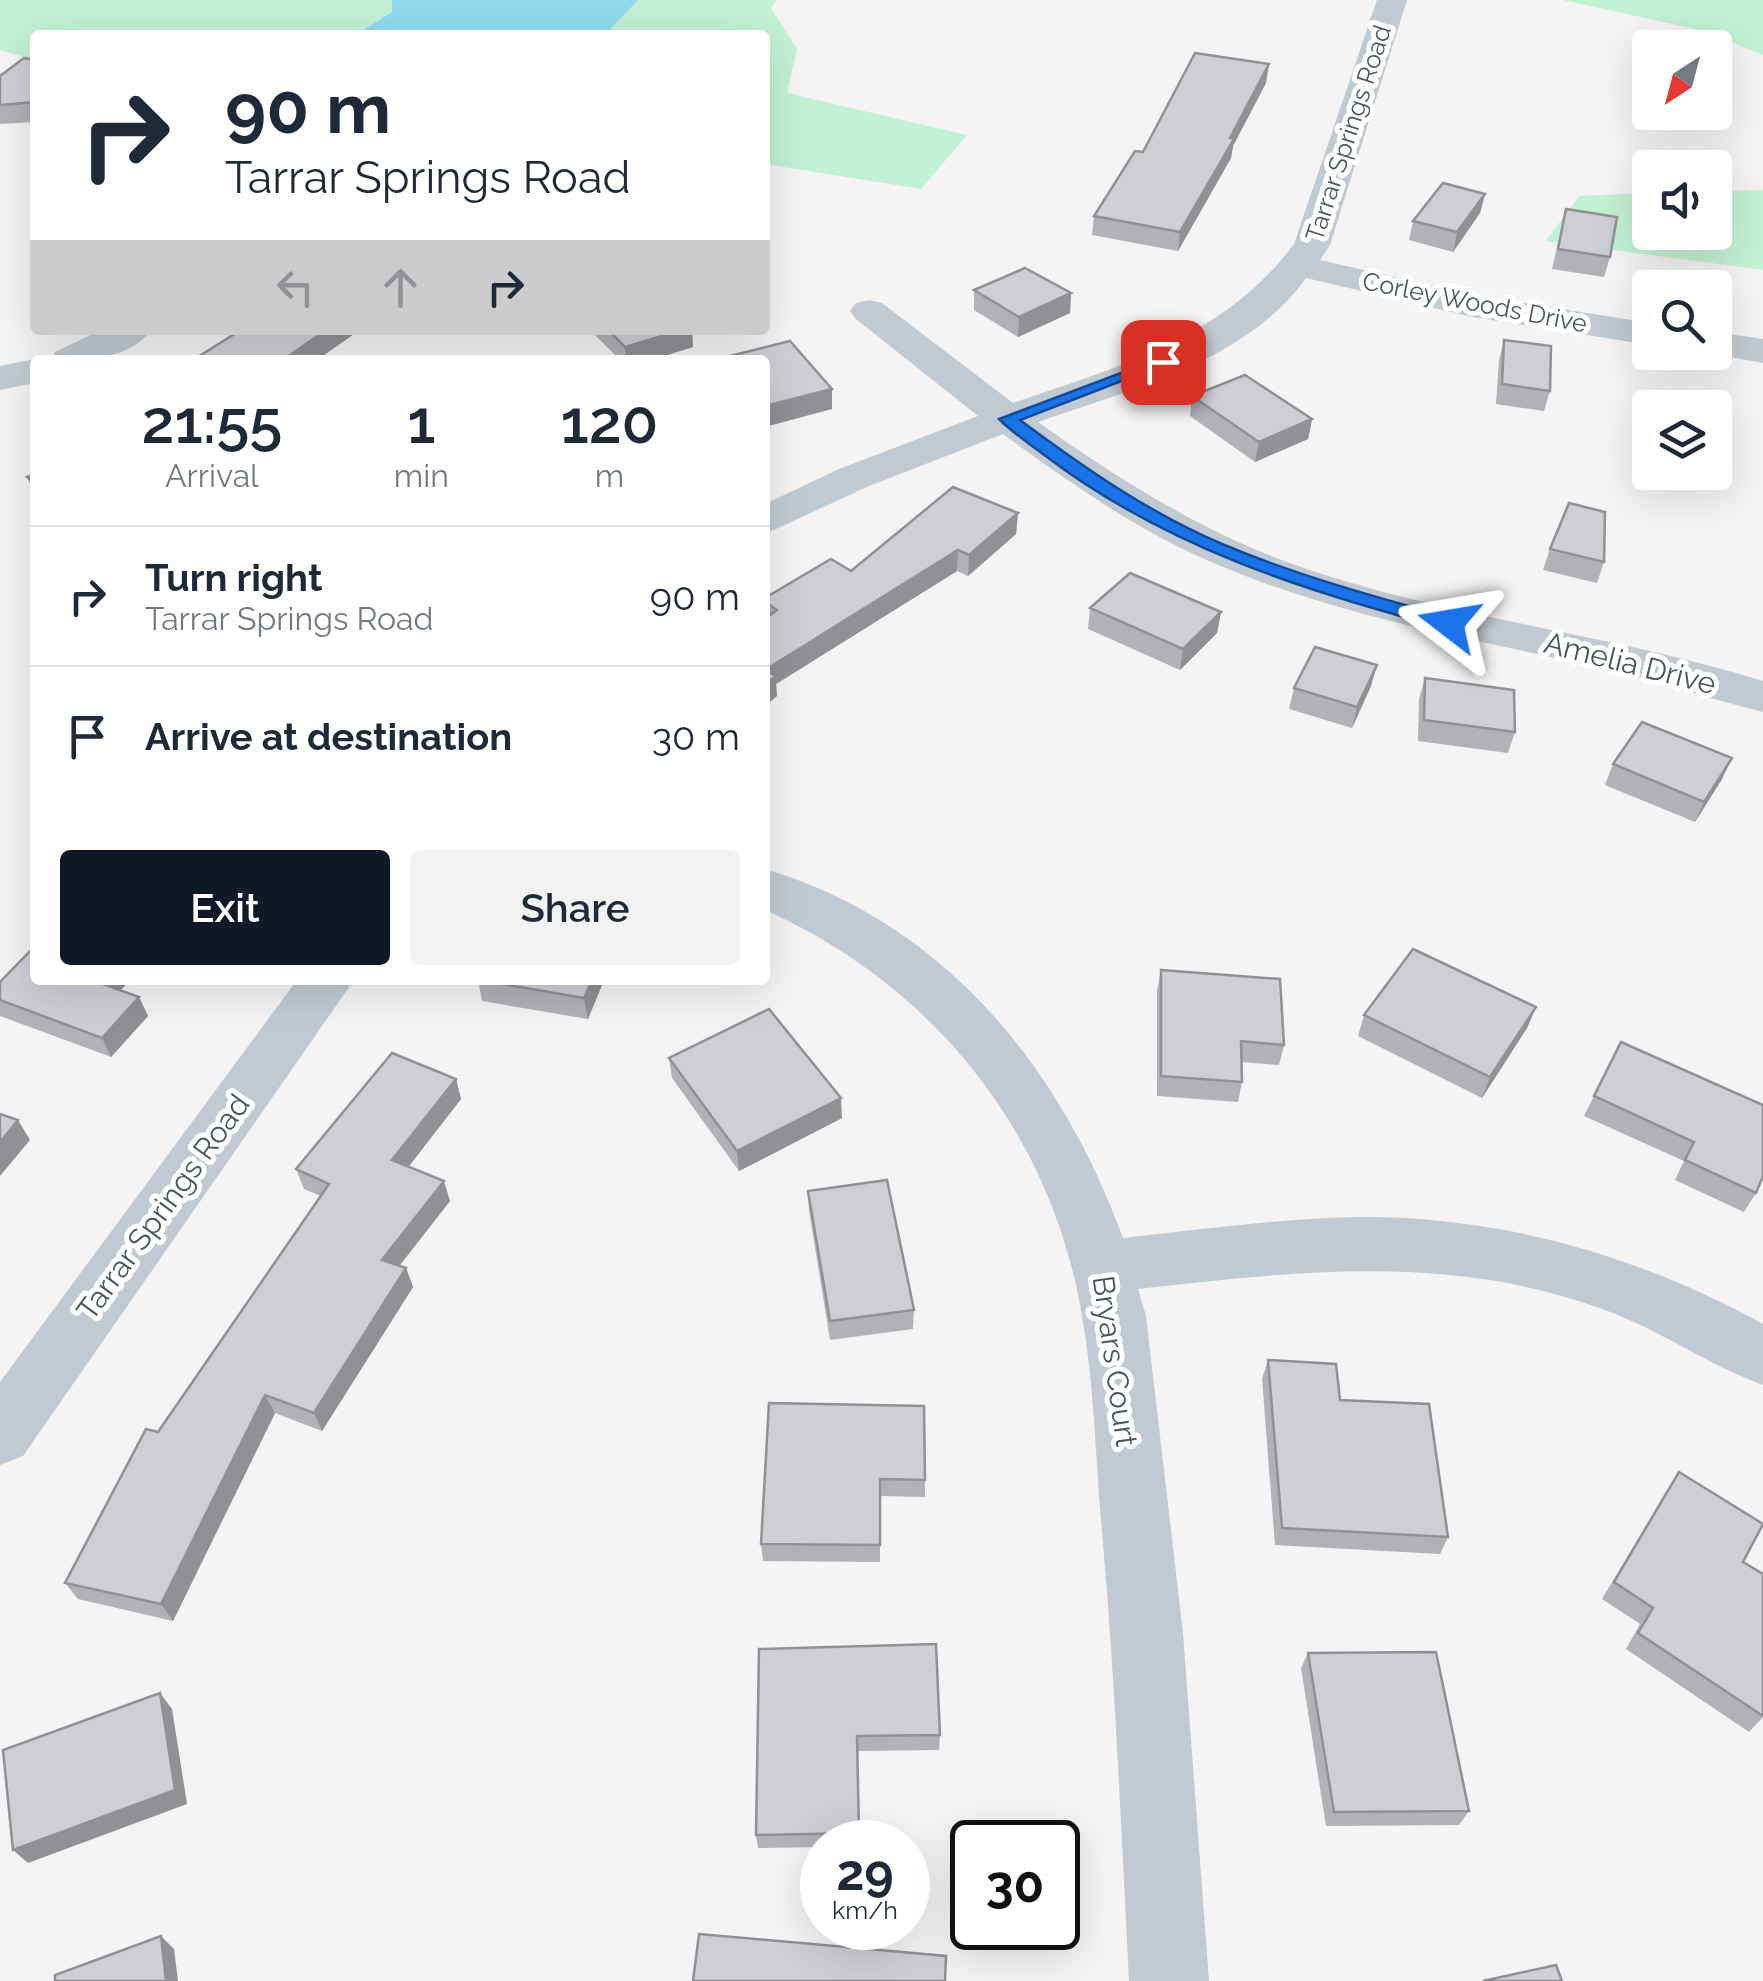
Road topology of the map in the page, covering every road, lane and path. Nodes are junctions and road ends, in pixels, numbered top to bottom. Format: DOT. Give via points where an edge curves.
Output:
graph roads {
  1 [pos="1392,0"];
  2 [pos="1300,266"];
  3 [pos="868,311"];
  4 [pos="1632,331"];
  5 [pos="122,335"];
  6 [pos="1732,346"];
  7 [pos="1763,351"];
  8 [pos="80,355"];
  9 [pos="30,372"];
  10 [pos="0,378"];
  11 [pos="1008,419"];
  12 [pos="770,519"];
  13 [pos="1763,698"];
  14 [pos="770,890"];
  15 [pos="323,985"];
  16 [pos="1103,1266"];
  17 [pos="1763,1357"];
  18 [pos="0,1435"];
  19 [pos="1169,1981"];
  1 -- 2 [label="street, Tarrar Springs Road"];
  2 -- 4 [label="street, Corley Woods Drive" via="1473,306"];
  2 -- 11 [label="street, Tarrar Springs Road" via="1257,311 1214,338"];
  3 -- 11 [label="street, Amelia Drive"];
  5 -- 8 [label="street"];
  6 -- 7 [label="street"];
  9 -- 10 [label="street"];
  11 -- 12 [label="street, Tarrar Springs Road"];
  11 -- 13 [label="street, Amelia Drive" via="1146,514 1285,576 1449,623 1671,668"];
  14 -- 16 [label="street, Bryars Court" via="840,924 914,973 980,1034 1060,1148"];
  15 -- 18 [label="street, Tarrar Springs Road"];
  16 -- 17 [label="street" via="1336,1244 1451,1247 1569,1271 1628,1291"];
  16 -- 19 [label="street, Bryars Court" via="1147,1633"];
}
